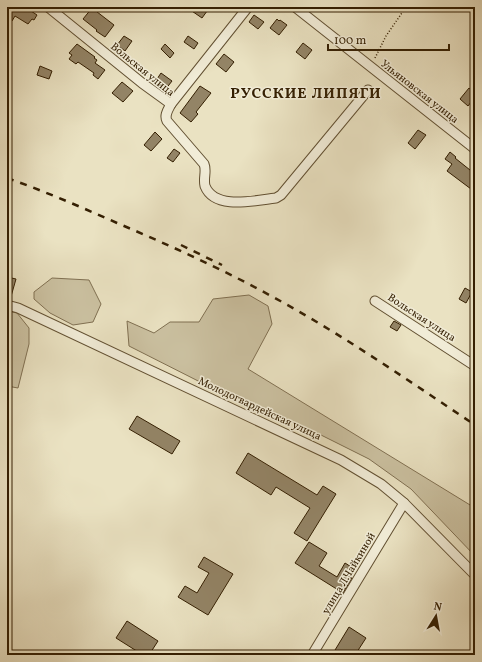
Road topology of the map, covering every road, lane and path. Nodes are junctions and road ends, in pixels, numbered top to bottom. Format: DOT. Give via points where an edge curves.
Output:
graph roads {
  1 [pos="48,7"];
  2 [pos="248,7"];
  3 [pos="295,7"];
  4 [pos="406,7"];
  5 [pos="370,67"];
  6 [pos="368,90"];
  7 [pos="171,104"];
  8 [pos="475,149"];
  9 [pos="375,301"];
  10 [pos="7,305"];
  11 [pos="475,366"];
  12 [pos="404,503"];
  13 [pos="475,576"];
  14 [pos="312,655"];
  1 -- 7 [label="street, Вольская улица"];
  2 -- 7 [label="street"];
  3 -- 5 [label="street, Ульяновская улица"];
  4 -- 5 [label="path" via="386,36"];
  5 -- 8 [label="street, Ульяновская улица"];
  6 -- 7 [label="street, Вольская улица" via="281,195 276,198 229,202 218,199 208,191 204,179 206,168 202,161 165,118"];
  9 -- 11 [label="street, Вольская улица"];
  10 -- 12 [label="street, Молодогвардейская улица" via="25,311 341,460 381,484"];
  12 -- 13 [label="street, Молодогвардейская улица"];
  12 -- 14 [label="street, улица Л.Чайкиной"];
}
